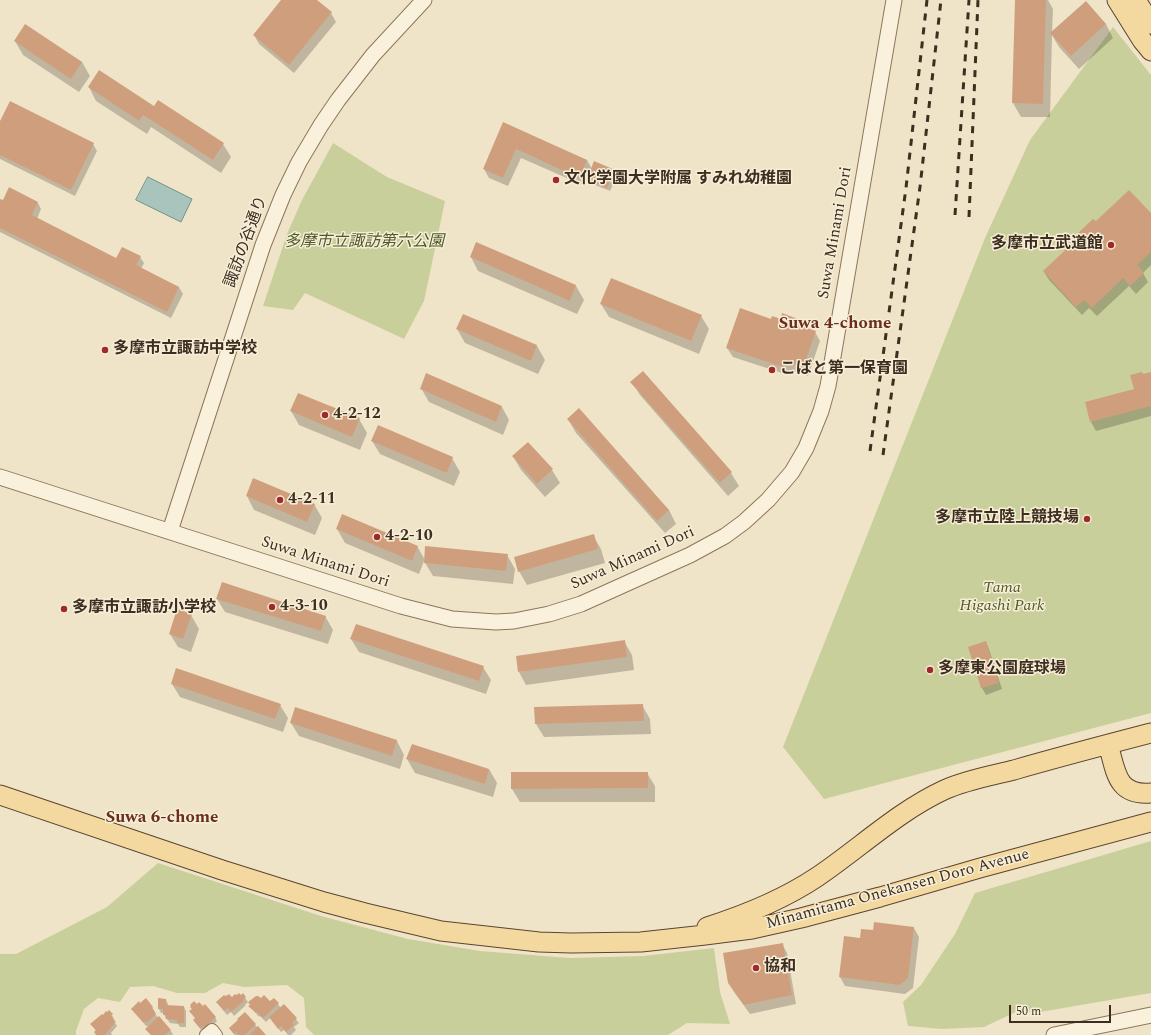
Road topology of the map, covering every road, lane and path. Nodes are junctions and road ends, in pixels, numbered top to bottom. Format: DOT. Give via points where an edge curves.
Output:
graph roads {
  1 [pos="424,0"];
  2 [pos="894,0"];
  3 [pos="1116,0"];
  4 [pos="1136,0"];
  5 [pos="1151,24"];
  6 [pos="1151,51"];
  7 [pos="0,477"];
  8 [pos="170,531"];
  9 [pos="1151,733"];
  10 [pos="1108,744"];
  11 [pos="1151,793"];
  12 [pos="0,795"];
  13 [pos="1151,822"];
  14 [pos="641,942"];
  15 [pos="1151,1015"];
  16 [pos="206,1035"];
  17 [pos="216,1035"];
  18 [pos="1054,1035"];
  1 -- 8 [label="street, 諏訪の谷通り" via="373,55 338,100 299,162 283,195 263,245"];
  2 -- 8 [label="street, Suwa Minami Dori" via="828,386 821,411 806,448 792,472 768,500 725,536 690,555 582,604 549,614 496,622 452,620 427,614"];
  3 -- 6 [label="main road"];
  4 -- 5 [label="main road"];
  7 -- 8 [label="street, Suwa Minami Dori"];
  9 -- 10 [label="main road, Minamitama Onekansen Doro Avenue"];
  10 -- 11 [label="main road" via="1119,779 1126,788 1141,794"];
  10 -- 14 [label="main road, Minamitama Onekansen Doro Avenue" via="964,782 945,790 892,821 817,877 783,897 719,923"];
  12 -- 14 [label="main road, Minamitama Onekansen Doro Avenue" via="324,902 441,931 539,942"];
  13 -- 14 [label="main road, Minamitama Onekansen Doro Avenue" via="801,918 752,929"];
  15 -- 18 [label="street"];
  16 -- 17 [label="street" via="212,1030"];
}
